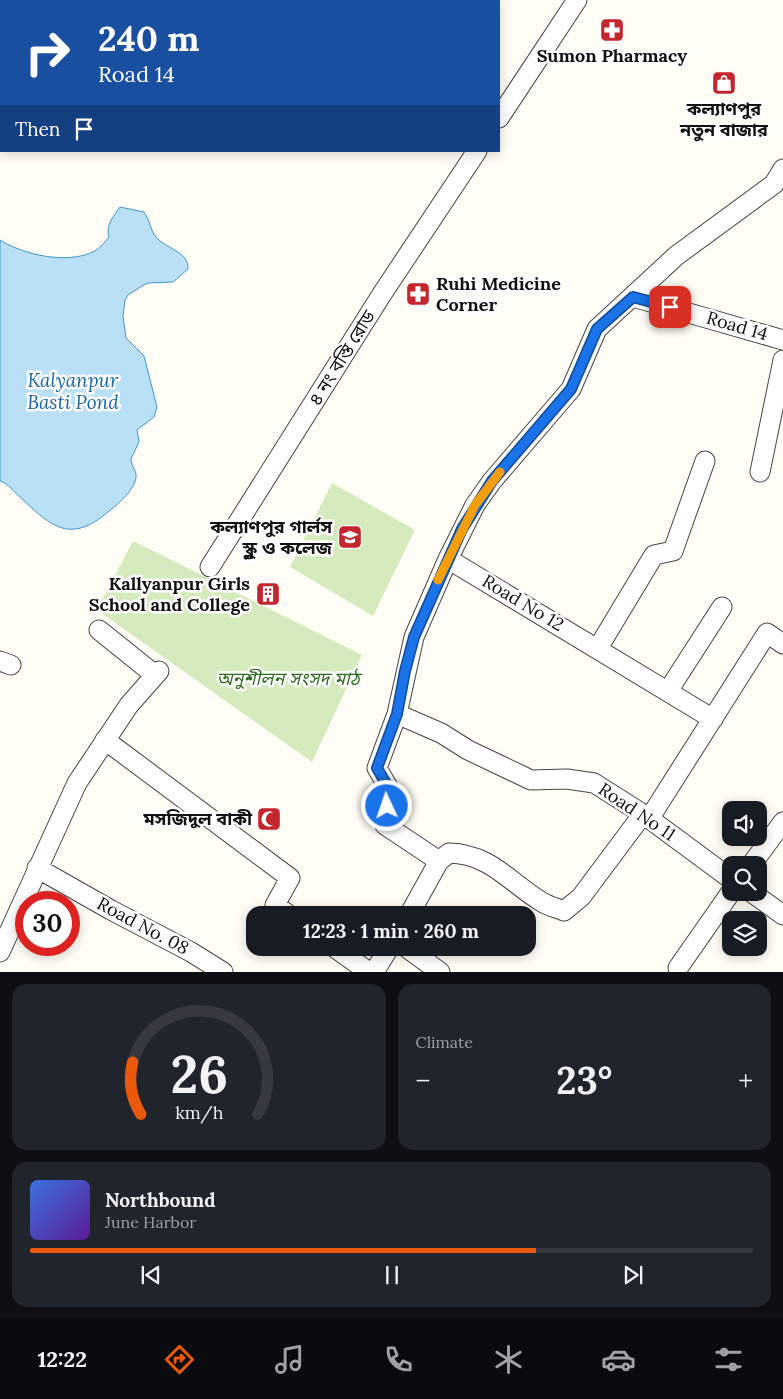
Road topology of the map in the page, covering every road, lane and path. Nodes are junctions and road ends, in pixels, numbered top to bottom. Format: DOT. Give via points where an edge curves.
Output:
graph roads {
  1 [pos="578,0"];
  2 [pos="500,117"];
  3 [pos="476,152"];
  4 [pos="783,169"];
  5 [pos="633,297"];
  6 [pos="783,340"];
  7 [pos="783,360"];
  8 [pos="705,461"];
  9 [pos="760,472"];
  10 [pos="448,559"];
  11 [pos="210,567"];
  12 [pos="722,607"];
  13 [pos="99,630"];
  14 [pos="783,644"];
  15 [pos="598,648"];
  16 [pos="668,691"];
  17 [pos="397,714"];
  18 [pos="713,719"];
  19 [pos="104,740"];
  20 [pos="646,816"];
  21 [pos="783,822"];
  22 [pos="758,856"];
  23 [pos="439,861"];
  24 [pos="37,868"];
  25 [pos="722,872"];
  26 [pos="725,901"];
  27 [pos="764,901"];
  28 [pos="276,906"];
  29 [pos="414,906"];
  30 [pos="783,915"];
  31 [pos="0,952"];
  32 [pos="346,956"];
  33 [pos="384,956"];
  34 [pos="418,956"];
  35 [pos="678,968"];
  36 [pos="223,972"];
  37 [pos="369,972"];
  38 [pos="374,972"];
  39 [pos="440,972"];
  1 -- 2 [label="street"];
  3 -- 11 [label="street, ৪ নং বস্তি রোড" via="382,294"];
  4 -- 5 [label="street" via="774,184 676,256"];
  5 -- 6 [label="street, Road 14"];
  5 -- 10 [label="street" via="597,329 571,389 492,481 475,505"];
  7 -- 9 [label="street"];
  8 -- 15 [label="street" via="673,551 654,555"];
  10 -- 15 [label="street, Road No 12"];
  10 -- 17 [label="street" via="414,637"];
  12 -- 16 [label="street"];
  13 -- 19 [label="street" via="157,673"];
  14 -- 18 [label="street" via="767,632"];
  15 -- 16 [label="street, Road No 12"];
  16 -- 18 [label="street, Road No 12"];
  17 -- 20 [label="street, Road No 11" via="531,780 567,779 594,783"];
  17 -- 23 [label="street" via="377,768 388,787 385,825"];
  18 -- 20 [label="street"];
  19 -- 24 [label="street" via="77,783"];
  19 -- 28 [label="street" via="290,878"];
  20 -- 23 [label="street" via="581,897 564,911 542,902 499,868 457,853 450,853"];
  20 -- 25 [label="street, Road No 11"];
  21 -- 22 [label="street"];
  23 -- 29 [label="street"];
  24 -- 31 [label="street"];
  24 -- 36 [label="street, Road No. 08"];
  26 -- 35 [label="street"];
  27 -- 30 [label="street"];
  32 -- 37 [label="street"];
  33 -- 38 [label="street"];
  34 -- 39 [label="street"];
}
